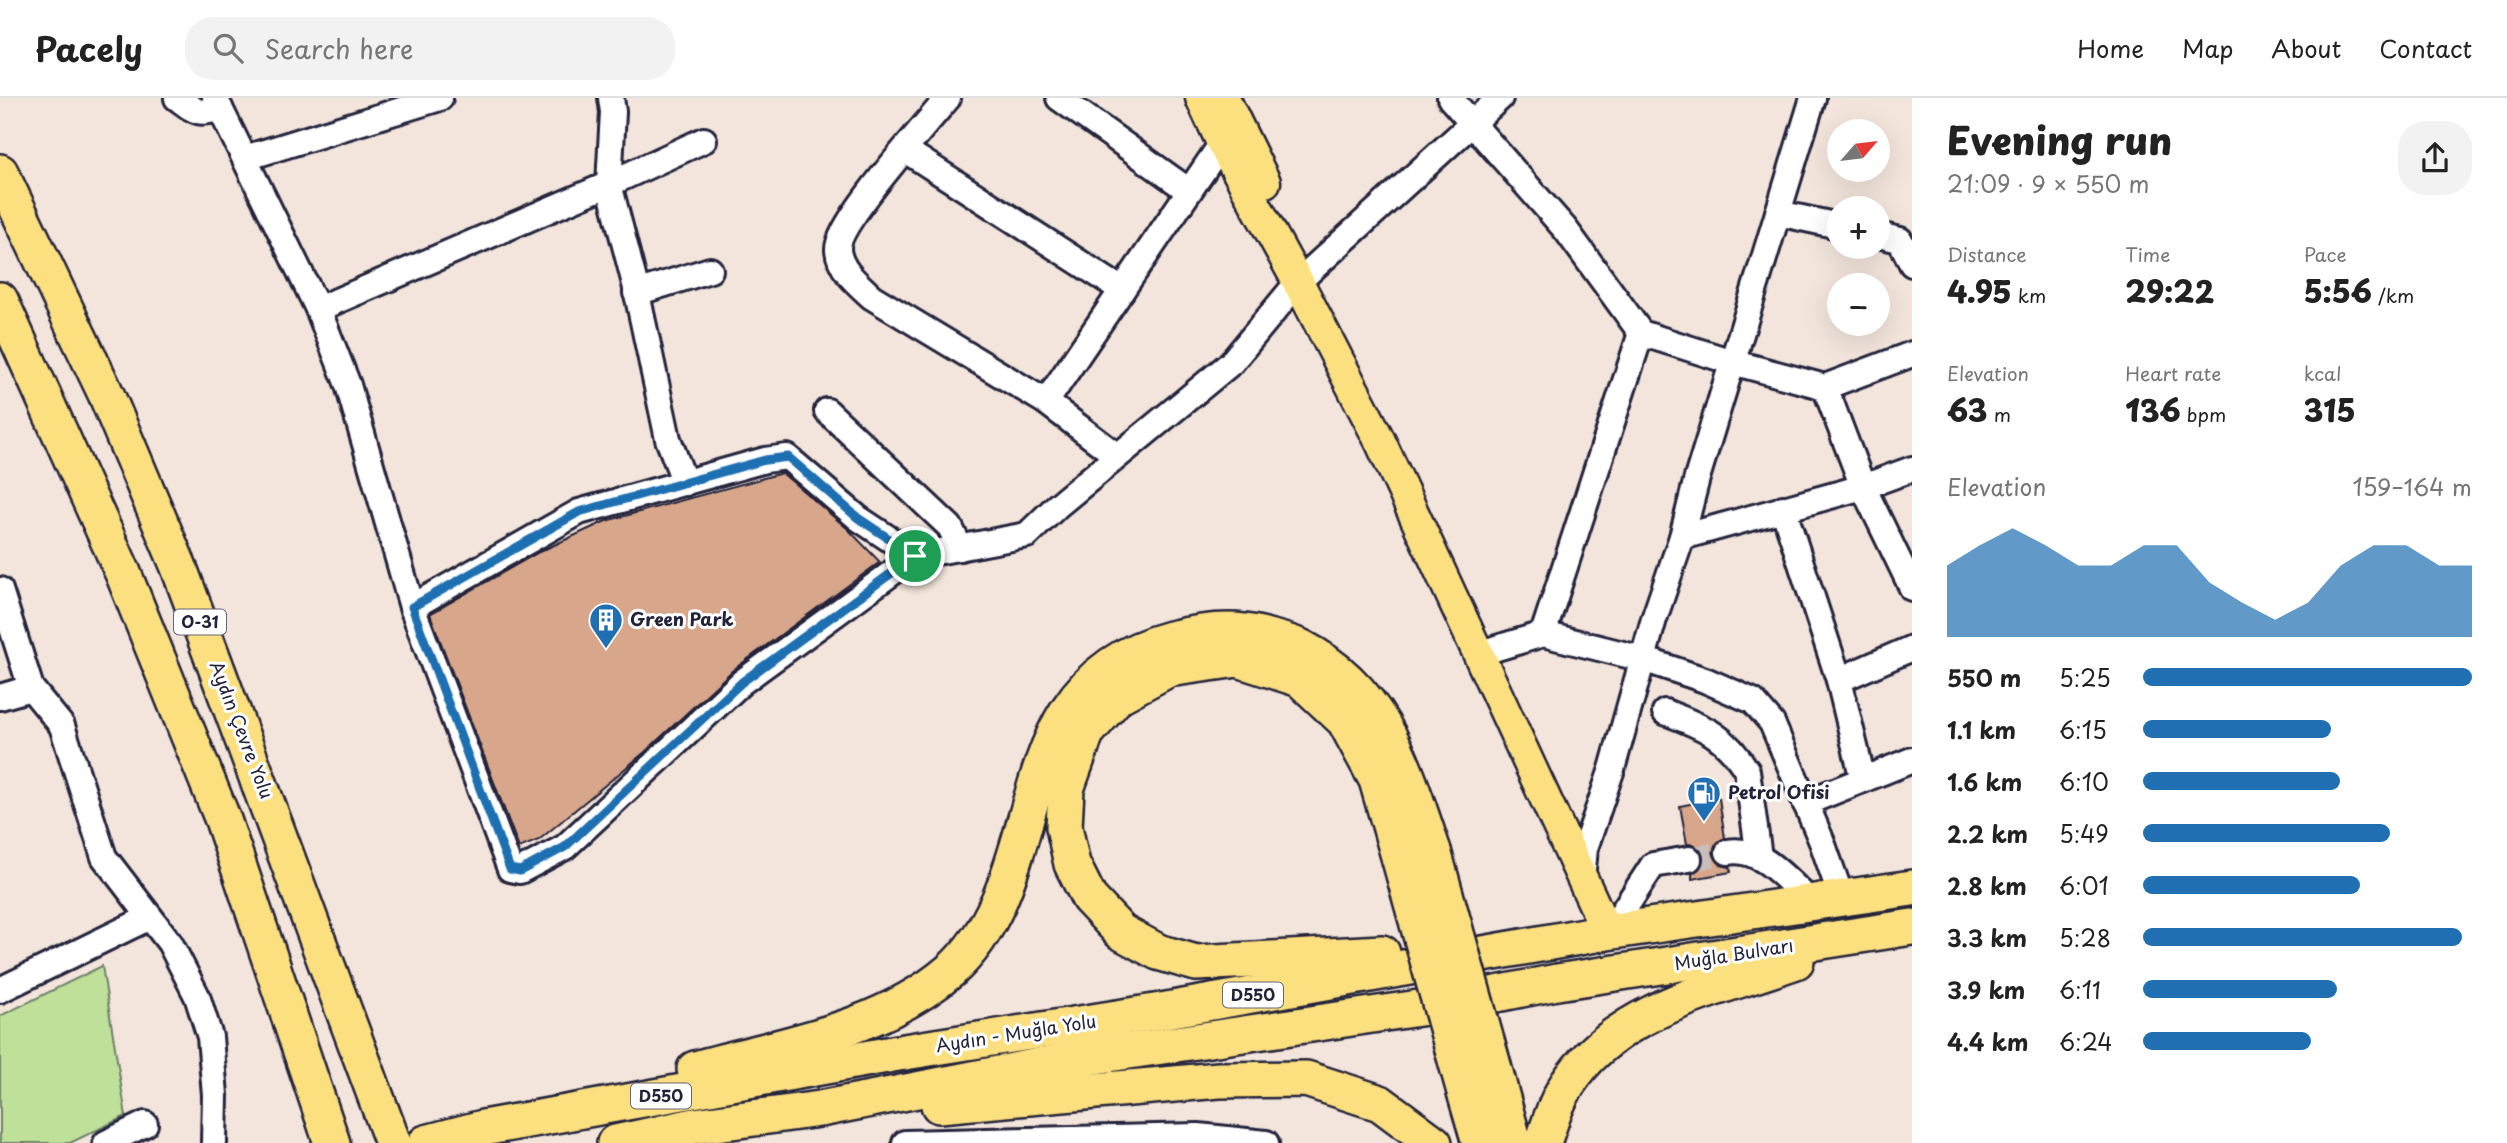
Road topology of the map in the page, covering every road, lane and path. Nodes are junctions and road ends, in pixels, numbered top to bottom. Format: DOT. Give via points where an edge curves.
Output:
graph roads {
  1 [pos="177,98"];
  2 [pos="440,98"];
  3 [pos="611,98"];
  4 [pos="948,98"];
  5 [pos="1059,98"];
  6 [pos="1201,98"];
  7 [pos="1450,98"];
  8 [pos="1500,98"];
  9 [pos="1813,98"];
  10 [pos="218,103"];
  11 [pos="1232,114"];
  12 [pos="1472,123"];
  13 [pos="704,140"];
  14 [pos="905,150"];
  15 [pos="245,158"];
  16 [pos="0,172"];
  17 [pos="609,184"];
  18 [pos="1189,191"];
  19 [pos="1778,213"];
  20 [pos="1827,223"];
  21 [pos="1890,238"];
  22 [pos="1912,264"];
  23 [pos="710,270"];
  24 [pos="1298,282"];
  25 [pos="1122,290"];
  26 [pos="636,293"];
  27 [pos="0,300"];
  28 [pos="318,309"];
  29 [pos="1641,333"];
  30 [pos="1912,354"];
  31 [pos="1732,362"];
  32 [pos="1825,387"];
  33 [pos="1046,402"];
  34 [pos="827,411"];
  35 [pos="1117,456"];
  36 [pos="1912,470"];
  37 [pos="685,482"];
  38 [pos="1863,486"];
  39 [pos="1783,508"];
  40 [pos="1682,537"];
  41 [pos="960,548"];
  42 [pos="915,556"];
  43 [pos="1912,588"];
  44 [pos="0,590"];
  45 [pos="412,607"];
  46 [pos="1544,634"];
  47 [pos="1912,648"];
  48 [pos="1477,654"];
  49 [pos="1643,659"];
  50 [pos="1839,680"];
  51 [pos="31,688"];
  52 [pos="0,698"];
  53 [pos="1665,712"];
  54 [pos="1912,760"];
  55 [pos="1863,780"];
  56 [pos="1805,803"];
  57 [pos="1727,852"];
  58 [pos="1416,855"];
  59 [pos="1759,857"];
  60 [pos="1689,859"];
  61 [pos="1582,879"];
  62 [pos="1912,888"];
  63 [pos="1827,901"];
  64 [pos="150,917"];
  65 [pos="1895,929"];
  66 [pos="1604,933"];
  67 [pos="1557,982"];
  68 [pos="0,990"];
  69 [pos="1481,1086"];
  70 [pos="316,1095"];
  71 [pos="820,1109"];
  72 [pos="145,1124"];
  73 [pos="483,1128"];
  74 [pos="965,1142"];
  75 [pos="106,1143"];
  76 [pos="214,1143"];
  77 [pos="326,1143"];
  78 [pos="332,1143"];
  79 [pos="393,1143"];
  80 [pos="426,1143"];
  81 [pos="615,1143"];
  82 [pos="905,1143"];
  83 [pos="1266,1143"];
  84 [pos="1434,1143"];
  85 [pos="1480,1143"];
  86 [pos="1514,1143"];
  87 [pos="1543,1143"];
  1 -- 10 [label="street" via="205,113"];
  2 -- 15 [label="street"];
  3 -- 17 [label="street"];
  4 -- 14 [label="street"];
  5 -- 18 [label="street"];
  6 -- 11 [label="main road"];
  7 -- 12 [label="street"];
  8 -- 12 [label="street"];
  9 -- 19 [label="street"];
  10 -- 15 [label="street"];
  11 -- 18 [label="street"];
  11 -- 24 [label="main road"];
  12 -- 24 [label="street"];
  12 -- 29 [label="street" via="1566,230"];
  13 -- 17 [label="street"];
  14 -- 25 [label="street"];
  14 -- 33 [label="street" via="843,231 838,248 848,274 872,297"];
  15 -- 28 [label="street"];
  16 -- 79 [label="highway, Aydın Çevre Yolu / O-31" via="106,394 178,565"];
  17 -- 26 [label="street"];
  17 -- 28 [label="street"];
  18 -- 25 [label="street"];
  19 -- 20 [label="street"];
  19 -- 31 [label="street"];
  21 -- 22 [label="street" via="1900,240"];
  23 -- 26 [label="street"];
  24 -- 35 [label="street" via="1231,363"];
  24 -- 48 [label="main road" via="1380,442"];
  25 -- 33 [label="street"];
  26 -- 37 [label="street" via="668,439"];
  27 -- 70 [label="highway, O-31" via="123,573 223,820"];
  28 -- 45 [label="street" via="348,385"];
  29 -- 31 [label="street"];
  29 -- 46 [label="street"];
  30 -- 32 [label="street"];
  31 -- 32 [label="street"];
  31 -- 40 [label="street"];
  32 -- 38 [label="street"];
  33 -- 35 [label="street"];
  34 -- 41 [label="street" via="950,527"];
  35 -- 41 [label="street" via="1027,535"];
  36 -- 38 [label="street"];
  37 -- 42 [label="street" via="788,457 858,518"];
  37 -- 45 [label="street" via="579,512"];
  38 -- 39 [label="street"];
  38 -- 43 [label="street"];
  39 -- 40 [label="street"];
  39 -- 50 [label="street"];
  40 -- 49 [label="street"];
  41 -- 42 [label="street"];
  42 -- 45 [label="street" via="742,682 565,847 520,871 510,869"];
  44 -- 51 [label="street"];
  46 -- 48 [label="street"];
  46 -- 49 [label="street"];
  47 -- 50 [label="street"];
  48 -- 61 [label="main road"];
  49 -- 56 [label="street" via="1753,701 1772,723"];
  49 -- 61 [label="street" via="1585,848"];
  50 -- 55 [label="street"];
  51 -- 52 [label="street"];
  51 -- 64 [label="street" via="62,726 104,857"];
  53 -- 59 [label="street" via="1712,731 1740,760 1747,771"];
  54 -- 55 [label="street"];
  55 -- 56 [label="street"];
  56 -- 63 [label="street"];
  57 -- 59 [label="street" via="1738,850"];
  58 -- 66 [label="highway" via="1345,721 1300,679 1238,659 1168,668 1118,696 1086,733 1066,789 1064,827 1072,864 1090,898 1121,932 1158,951 1196,962 1392,952 1517,937"];
  58 -- 69 [label="highway, bridge"];
  58 -- 73 [label="highway" via="1392,738 1368,701 1338,671 1300,647 1251,632 1198,632 1148,645 1089,685 1068,711 1037,774 996,908 976,943 925,989 860,1023"];
  59 -- 63 [label="street"];
  60 -- 66 [label="street" via="1653,866"];
  61 -- 66 [label="main road"];
  62 -- 63 [label="highway, D550"];
  63 -- 66 [label="highway, D550"];
  64 -- 68 [label="street"];
  64 -- 76 [label="street" via="170,943 197,996 210,1037"];
  65 -- 67 [label="highway, Muğla Bulvarı / D550"];
  65 -- 87 [label="highway" via="1667,1006 1635,1023 1602,1045 1574,1074 1555,1104"];
  66 -- 73 [label="highway, Aydın - Muğla Yolu / D550"];
  67 -- 71 [label="highway, Aydın - Muğla Yolu / D550" via="1446,1004 1075,1059"];
  69 -- 85 [label="highway"];
  69 -- 86 [label="highway"];
  70 -- 77 [label="highway"];
  70 -- 78 [label="highway, O-31"];
  71 -- 81 [label="highway, Aydın - Muğla Yolu / D550" via="694,1126"];
  71 -- 84 [label="highway" via="958,1104 1219,1080 1306,1079 1380,1103"];
  72 -- 75 [label="street"];
  73 -- 80 [label="highway, Aydın - Muğla Yolu / D550"];
  74 -- 82 [label="street"];
  74 -- 83 [label="street" via="1198,1136"];
}
